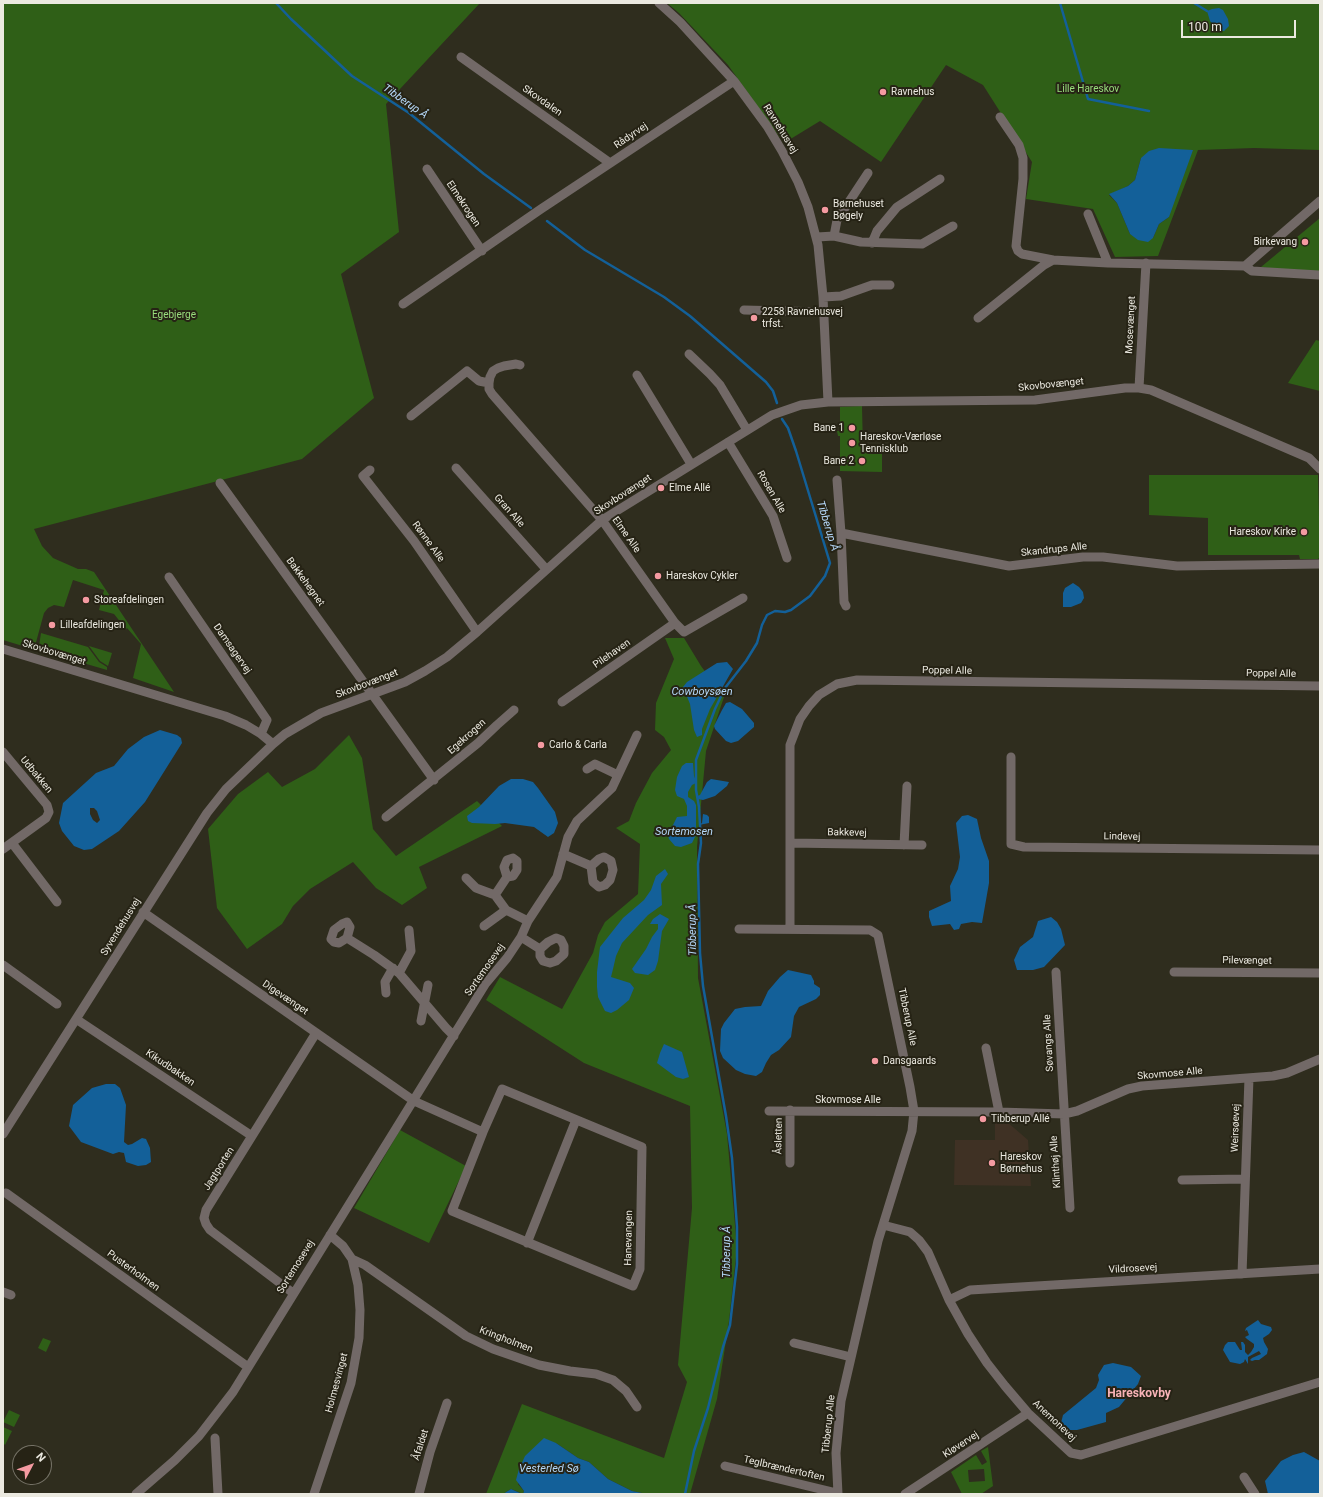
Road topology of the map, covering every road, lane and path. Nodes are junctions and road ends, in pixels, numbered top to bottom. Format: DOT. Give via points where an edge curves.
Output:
graph roads {
  1 [pos="659,3"];
  2 [pos="461,57"];
  3 [pos="734,81"];
  4 [pos="1000,117"];
  5 [pos="610,163"];
  6 [pos="427,169"];
  7 [pos="868,173"];
  8 [pos="940,179"];
  9 [pos="1320,201"];
  10 [pos="1088,214"];
  11 [pos="953,226"];
  12 [pos="834,236"];
  13 [pos="817,237"];
  14 [pos="872,243"];
  15 [pos="482,251"];
  16 [pos="1053,260"];
  17 [pos="1108,263"];
  18 [pos="1146,263"];
  19 [pos="1245,266"];
  20 [pos="1319,276"];
  21 [pos="890,285"];
  22 [pos="823,297"];
  23 [pos="403,304"];
  24 [pos="744,310"];
  25 [pos="823,312"];
  26 [pos="978,318"];
  27 [pos="689,354"];
  28 [pos="520,365"];
  29 [pos="637,375"];
  30 [pos="488,383"];
  31 [pos="1139,388"];
  32 [pos="828,402"];
  33 [pos="412,416"];
  34 [pos="747,430"];
  35 [pos="728,442"];
  36 [pos="691,464"];
  37 [pos="456,468"];
  38 [pos="1320,469"];
  39 [pos="370,470"];
  40 [pos="837,480"];
  41 [pos="220,483"];
  42 [pos="602,520"];
  43 [pos="841,533"];
  44 [pos="787,558"];
  45 [pos="1320,564"];
  46 [pos="546,569"];
  47 [pos="169,577"];
  48 [pos="743,598"];
  49 [pos="846,606"];
  50 [pos="675,623"];
  51 [pos="477,632"];
  52 [pos="3,649"];
  53 [pos="1320,686"];
  54 [pos="372,694"];
  55 [pos="562,702"];
  56 [pos="514,710"];
  57 [pos="261,734"];
  58 [pos="637,735"];
  59 [pos="273,744"];
  60 [pos="3,752"];
  61 [pos="1011,757"];
  62 [pos="588,769"];
  63 [pos="618,775"];
  64 [pos="434,780"];
  65 [pos="907,786"];
  66 [pos="386,817"];
  67 [pos="12,843"];
  68 [pos="790,843"];
  69 [pos="904,845"];
  70 [pos="922,845"];
  71 [pos="3,849"];
  72 [pos="1320,850"];
  73 [pos="563,854"];
  74 [pos="591,866"];
  75 [pos="507,877"];
  76 [pos="466,878"];
  77 [pos="495,895"];
  78 [pos="57,902"];
  79 [pos="506,910"];
  80 [pos="143,912"];
  81 [pos="528,921"];
  82 [pos="484,926"];
  83 [pos="790,928"];
  84 [pos="739,929"];
  85 [pos="409,930"];
  86 [pos="521,937"];
  87 [pos="347,938"];
  88 [pos="540,948"];
  89 [pos="3,965"];
  90 [pos="396,971"];
  91 [pos="1056,972"];
  92 [pos="1174,972"];
  93 [pos="1320,973"];
  94 [pos="428,985"];
  95 [pos="386,993"];
  96 [pos="57,1004"];
  97 [pos="425,1004"];
  98 [pos="76,1018"];
  99 [pos="421,1022"];
  100 [pos="316,1033"];
  101 [pos="454,1036"];
  102 [pos="986,1048"];
  103 [pos="1320,1059"];
  104 [pos="1249,1078"];
  105 [pos="414,1101"];
  106 [pos="790,1110"];
  107 [pos="768,1111"];
  108 [pos="914,1111"];
  109 [pos="999,1112"];
  110 [pos="1064,1114"];
  111 [pos="576,1120"];
  112 [pos="483,1132"];
  113 [pos="3,1134"];
  114 [pos="252,1136"];
  115 [pos="790,1163"];
  116 [pos="1245,1178"];
  117 [pos="1182,1180"];
  118 [pos="6,1193"];
  119 [pos="1070,1208"];
  120 [pos="882,1225"];
  121 [pos="330,1235"];
  122 [pos="527,1243"];
  123 [pos="352,1259"];
  124 [pos="1320,1269"];
  125 [pos="1242,1274"];
  126 [pos="293,1293"];
  127 [pos="949,1300"];
  128 [pos="794,1343"];
  129 [pos="851,1357"];
  130 [pos="248,1367"];
  131 [pos="1320,1382"];
  132 [pos="447,1403"];
  133 [pos="637,1407"];
  134 [pos="1028,1414"];
  135 [pos="216,1438"];
  136 [pos="725,1466"];
  137 [pos="1244,1477"];
  138 [pos="141,1493"];
  139 [pos="218,1494"];
  140 [pos="314,1494"];
  141 [pos="419,1494"];
  142 [pos="837,1494"];
  143 [pos="905,1494"];
  144 [pos="1255,1494"];
  1 -- 3 [label="street, Ravnehusvej"];
  2 -- 5 [label="street, Skovdalen"];
  3 -- 5 [label="street, Rådyrvej"];
  3 -- 13 [label="street, Ravnehusvej" via="782,151 798,182"];
  4 -- 16 [label="street" via="1023,158 1016,246 1022,254"];
  5 -- 15 [label="street, Rådyrvej"];
  6 -- 15 [label="street, Elmekrogen"];
  7 -- 12 [label="street" via="837,220"];
  8 -- 14 [label="street" via="897,207 877,231"];
  9 -- 19 [label="street"];
  10 -- 17 [label="street"];
  11 -- 14 [label="street" via="922,244"];
  12 -- 13 [label="street"];
  12 -- 14 [label="street"];
  13 -- 22 [label="street, Ravnehusvej"];
  15 -- 23 [label="street"];
  16 -- 17 [label="street"];
  16 -- 26 [label="street"];
  17 -- 18 [label="street"];
  18 -- 19 [label="street"];
  18 -- 31 [label="street, Mosevænget"];
  19 -- 20 [label="street" via="1252,271"];
  21 -- 22 [label="street" via="872,285 841,296"];
  22 -- 25 [label="street, Ravnehusvej"];
  24 -- 25 [label="street"];
  25 -- 32 [label="street, Ravnehusvej"];
  27 -- 34 [label="street" via="720,386"];
  28 -- 30 [label="street" via="498,368 493,371"];
  29 -- 36 [label="street"];
  30 -- 33 [label="street" via="479,381 467,371"];
  30 -- 42 [label="street, Elme Alle" via="492,394"];
  31 -- 32 [label="street, Skovbovænget" via="1035,400"];
  31 -- 38 [label="street, Skovbovænget" via="1151,390 1308,458"];
  32 -- 34 [label="street, Skovbovænget" via="801,405 772,415"];
  34 -- 35 [label="street, Skovbovænget"];
  35 -- 36 [label="street, Skovbovænget"];
  35 -- 44 [label="street, Rosen Alle" via="773,516"];
  36 -- 42 [label="street, Skovbovænget"];
  37 -- 46 [label="street, Gran Alle"];
  39 -- 51 [label="street, Rønne Alle" via="363,476 414,541"];
  40 -- 43 [label="street"];
  41 -- 54 [label="street, Bakkehegnet"];
  42 -- 46 [label="street, Skovbovænget"];
  42 -- 50 [label="street, Elme Alle"];
  43 -- 45 [label="street, Skandrups Alle" via="1009,566 1083,557 1177,566"];
  43 -- 49 [label="street"];
  46 -- 51 [label="street, Skovbovænget"];
  47 -- 57 [label="street, Damsagervej" via="268,720"];
  48 -- 50 [label="street" via="684,632"];
  50 -- 55 [label="street, Pilehaven"];
  51 -- 54 [label="street, Skovbovænget" via="425,671 405,682"];
  52 -- 57 [label="street, Skovbovænget" via="225,716 246,724"];
  53 -- 68 [label="street, Poppel Alle" via="863,680 837,684 819,695 809,706 800,719 790,745"];
  54 -- 59 [label="street, Skovbovænget" via="321,713"];
  54 -- 64 [label="street"];
  56 -- 64 [label="street, Egekrogen"];
  57 -- 59 [label="street, Skovbovænget"];
  58 -- 63 [label="street, Sortemosevej"];
  59 -- 80 [label="street, Syvendehusvej" via="226,789 207,813"];
  60 -- 67 [label="street, Udbakken" via="47,805 49,812 46,818"];
  61 -- 72 [label="street, Lindevej" via="1011,844 1024,847"];
  62 -- 63 [label="street" via="595,764"];
  63 -- 73 [label="street, Sortemosevej" via="612,788 577,821 568,837"];
  64 -- 66 [label="street, Egekrogen"];
  65 -- 69 [label="street"];
  67 -- 71 [label="street, Udbakken"];
  67 -- 78 [label="street"];
  68 -- 69 [label="street, Bakkevej"];
  68 -- 83 [label="street, Poppel Alle"];
  69 -- 70 [label="street, Bakkevej"];
  73 -- 74 [label="street"];
  73 -- 81 [label="street, Sortemosevej" via="557,877"];
  75 -- 77 [label="street"];
  76 -- 77 [label="street" via="476,888"];
  77 -- 79 [label="street"];
  79 -- 81 [label="street"];
  79 -- 82 [label="street"];
  80 -- 98 [label="street, Syvendehusvej"];
  80 -- 100 [label="street, Digevænget"];
  81 -- 86 [label="street, Sortemosevej"];
  83 -- 84 [label="street, Tibberup Alle"];
  83 -- 108 [label="street, Tibberup Alle" via="870,930 878,935"];
  85 -- 90 [label="street" via="411,951"];
  86 -- 88 [label="street"];
  86 -- 101 [label="street, Sortemosevej" via="486,983"];
  87 -- 90 [label="street"];
  89 -- 96 [label="street"];
  90 -- 95 [label="street" via="386,982"];
  90 -- 97 [label="street"];
  91 -- 110 [label="street, Søvangs Alle"];
  92 -- 93 [label="street, Pilevænget"];
  94 -- 97 [label="street"];
  97 -- 99 [label="street"];
  97 -- 101 [label="street"];
  98 -- 113 [label="street, Syvendehusvej"];
  98 -- 114 [label="street, Kikudbakken"];
  100 -- 105 [label="street, Digevænget"];
  100 -- 114 [label="street, Jagtporten"];
  101 -- 105 [label="street, Sortemosevej"];
  102 -- 109 [label="street"];
  103 -- 104 [label="street, Skovmose Alle" via="1287,1073"];
  104 -- 110 [label="street, Skovmose Alle" via="1142,1086"];
  104 -- 116 [label="street, Weirsøevej"];
  105 -- 112 [label="street"];
  105 -- 121 [label="street, Sortemosevej"];
  106 -- 107 [label="street, Skovmose Alle"];
  106 -- 108 [label="street, Skovmose Alle"];
  106 -- 115 [label="street, Åsletten"];
  108 -- 109 [label="street, Skovmose Alle"];
  108 -- 120 [label="street, Tibberup Alle" via="912,1131"];
  109 -- 110 [label="street, Skovmose Alle"];
  110 -- 119 [label="street, Klinthøj Alle"];
  111 -- 112 [label="street, Hanevangen" via="502,1089"];
  111 -- 122 [label="street"];
  111 -- 122 [label="street, Hanevangen" via="642,1147 640,1269 632,1286"];
  112 -- 122 [label="street, Hanevangen" via="452,1211"];
  114 -- 126 [label="street, Jagtporten" via="206,1210 204,1218 210,1230"];
  116 -- 117 [label="street"];
  116 -- 125 [label="street, Weirsøevej"];
  118 -- 130 [label="street, Pusterholmen"];
  120 -- 127 [label="street, Anemonevej" via="910,1232 919,1240 928,1252"];
  120 -- 129 [label="street, Tibberup Alle"];
  121 -- 123 [label="street, Holmesvinget" via="343,1246"];
  121 -- 126 [label="street, Sortemosevej"];
  123 -- 133 [label="street, Kringholmen" via="365,1265 466,1336 492,1349 539,1365 596,1374 613,1380 626,1391"];
  123 -- 140 [label="street, Holmesvinget" via="360,1310 356,1363"];
  124 -- 125 [label="street, Vildrosevej"];
  125 -- 127 [label="street, Vildrosevej" via="970,1290"];
  126 -- 130 [label="street, Sortemosevej"];
  127 -- 134 [label="street, Anemonevej" via="984,1358"];
  128 -- 129 [label="street"];
  129 -- 142 [label="street, Tibberup Alle" via="838,1420"];
  130 -- 138 [label="street, Sortemosevej" via="233,1392 204,1430"];
  131 -- 134 [label="street, Anemonevej" via="1081,1455 1071,1452"];
  132 -- 141 [label="street, Åfaldet"];
  134 -- 143 [label="street, Kløvervej"];
  135 -- 139 [label="street"];
  136 -- 142 [label="street, Teglbrændertoften"];
  137 -- 144 [label="street"];
}
